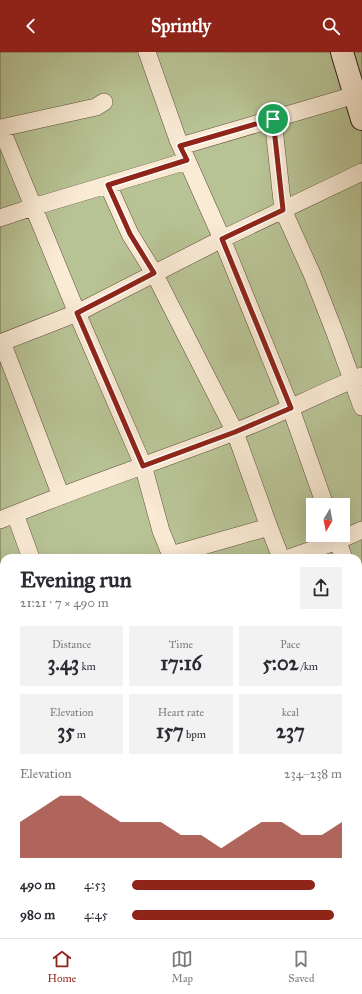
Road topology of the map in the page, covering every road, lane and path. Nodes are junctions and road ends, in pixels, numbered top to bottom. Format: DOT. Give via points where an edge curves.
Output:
graph roads {
  1 [pos="147,52"];
  2 [pos="342,52"];
  3 [pos="354,95"];
  4 [pos="104,102"];
  5 [pos="273,119"];
  6 [pos="362,120"];
  7 [pos="1,128"];
  8 [pos="184,153"];
  9 [pos="362,172"];
  10 [pos="108,185"];
  11 [pos="33,207"];
  12 [pos="283,210"];
  13 [pos="0,218"];
  14 [pos="222,239"];
  15 [pos="154,273"];
  16 [pos="77,313"];
  17 [pos="1,343"];
  18 [pos="357,378"];
  19 [pos="362,406"];
  20 [pos="291,408"];
  21 [pos="235,432"];
  22 [pos="143,466"];
  23 [pos="61,496"];
  24 [pos="323,498"];
  25 [pos="8,517"];
  26 [pos="269,527"];
  27 [pos="362,530"];
  28 [pos="350,534"];
  29 [pos="327,542"];
  30 [pos="338,542"];
  31 [pos="29,554"];
  32 [pos="171,554"];
  33 [pos="182,554"];
  34 [pos="279,554"];
  35 [pos="298,554"];
  36 [pos="342,554"];
  1 -- 8 [label="street"];
  2 -- 3 [label="street"];
  3 -- 5 [label="street"];
  3 -- 6 [label="street"];
  4 -- 7 [label="street" via="96,107"];
  5 -- 8 [label="street"];
  5 -- 12 [label="street"];
  7 -- 11 [label="street"];
  8 -- 10 [label="street"];
  8 -- 14 [label="street"];
  9 -- 12 [label="street"];
  10 -- 11 [label="street"];
  10 -- 15 [label="street" via="130,234"];
  11 -- 13 [label="street"];
  11 -- 16 [label="street"];
  12 -- 14 [label="street"];
  12 -- 18 [label="street"];
  14 -- 15 [label="street"];
  14 -- 20 [label="street"];
  15 -- 16 [label="street"];
  15 -- 21 [label="street"];
  16 -- 17 [label="street"];
  16 -- 22 [label="street"];
  17 -- 23 [label="street"];
  18 -- 19 [label="street"];
  18 -- 20 [label="street"];
  20 -- 21 [label="street"];
  20 -- 24 [label="street"];
  21 -- 22 [label="street"];
  21 -- 26 [label="street"];
  22 -- 23 [label="street"];
  22 -- 32 [label="street" via="161,531"];
  23 -- 25 [label="street"];
  25 -- 31 [label="street"];
  26 -- 33 [label="street"];
  26 -- 34 [label="street"];
  27 -- 28 [label="street"];
  29 -- 35 [label="street"];
  30 -- 36 [label="street"];
}
